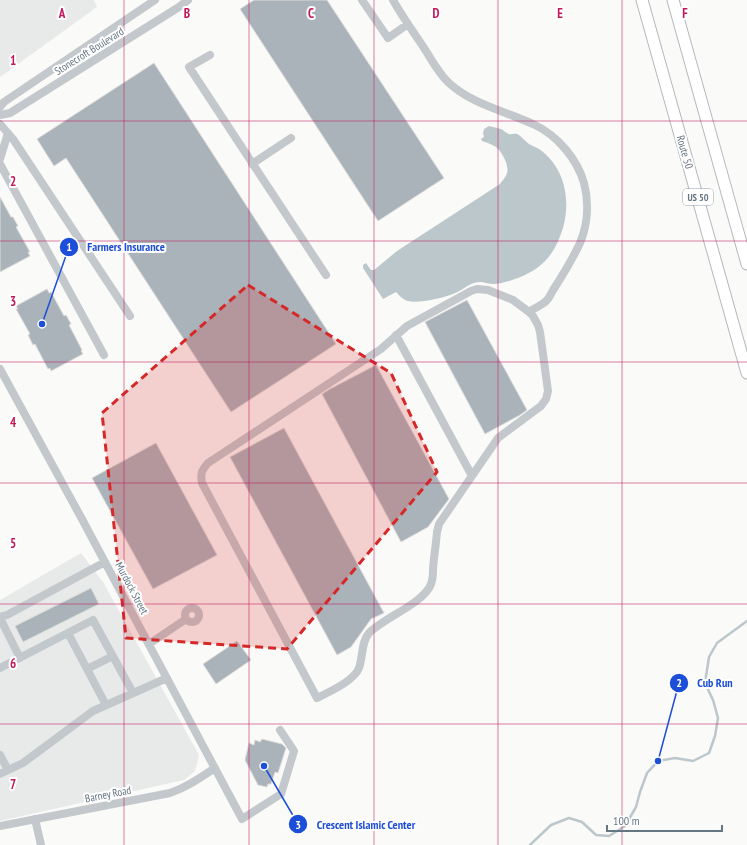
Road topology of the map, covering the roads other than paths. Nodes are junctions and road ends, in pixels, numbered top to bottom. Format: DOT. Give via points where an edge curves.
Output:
graph roads {
  1 [pos="155,0"];
  2 [pos="188,0"];
  3 [pos="362,0"];
  4 [pos="393,0"];
  5 [pos="642,0"];
  6 [pos="673,0"];
  7 [pos="408,24"];
  8 [pos="210,55"];
  9 [pos="0,107"];
  10 [pos="0,115"];
  11 [pos="0,124"];
  12 [pos="8,134"];
  13 [pos="291,138"];
  14 [pos="0,159"];
  15 [pos="0,164"];
  16 [pos="252,164"];
  17 [pos="747,264"];
  18 [pos="326,275"];
  19 [pos="529,312"];
  20 [pos="130,316"];
  21 [pos="396,336"];
  22 [pos="104,355"];
  23 [pos="0,369"];
  24 [pos="747,374"];
  25 [pos="472,476"];
  26 [pos="105,562"];
  27 [pos="0,618"];
  28 [pos="186,619"];
  29 [pos="68,632"];
  30 [pos="149,644"];
  31 [pos="113,656"];
  32 [pos="20,658"];
  33 [pos="0,668"];
  34 [pos="87,669"];
  35 [pos="167,678"];
  36 [pos="133,693"];
  37 [pos="106,705"];
  38 [pos="280,730"];
  39 [pos="0,755"];
  40 [pos="215,768"];
  41 [pos="8,770"];
  42 [pos="0,774"];
  43 [pos="35,819"];
  44 [pos="0,826"];
  45 [pos="40,845"];
  1 -- 9 [label="street, Stonecroft Boulevard"];
  2 -- 10 [label="street, Stonecroft Boulevard" via="10,113"];
  3 -- 7 [label="street" via="388,38"];
  4 -- 7 [label="street"];
  5 -- 24 [label="highway, Route 50 / US 50"];
  6 -- 17 [label="highway, US 50"];
  7 -- 19 [label="street" via="447,82 476,101 536,125 548,133 563,146 581,173 587,206 582,239 547,300"];
  8 -- 16 [label="street" via="189,67"];
  11 -- 12 [label="street"];
  12 -- 14 [label="street"];
  12 -- 20 [label="street"];
  13 -- 16 [label="street"];
  15 -- 22 [label="street"];
  16 -- 18 [label="street"];
  19 -- 21 [label="street" via="513,300 488,290 477,289 407,326"];
  19 -- 25 [label="street" via="540,332 548,395 541,406 498,438"];
  21 -- 25 [label="street"];
  21 -- 25 [label="street" via="202,469 202,483 317,698 343,684 359,669 368,634 427,592 432,583 439,524"];
  23 -- 26 [label="street, Murdock Street"];
  26 -- 27 [label="street"];
  26 -- 30 [label="street, Murdock Street"];
  27 -- 32 [label="street"];
  28 -- 30 [label="street"];
  29 -- 31 [label="street" via="93,620"];
  29 -- 32 [label="street"];
  29 -- 34 [label="street"];
  30 -- 35 [label="street, Murdock Street"];
  31 -- 34 [label="street"];
  31 -- 36 [label="street"];
  32 -- 33 [label="street"];
  34 -- 37 [label="street"];
  35 -- 36 [label="street"];
  35 -- 40 [label="street, Murdock Street"];
  36 -- 37 [label="street"];
  37 -- 41 [label="street" via="93,711 23,763"];
  38 -- 40 [label="street, Murdock Street" via="294,751 281,794 242,819"];
  39 -- 41 [label="street"];
  40 -- 43 [label="street, Barney Road" via="182,789 170,793"];
  41 -- 42 [label="street"];
  43 -- 44 [label="street, Barney Road"];
  43 -- 45 [label="street"];
}
